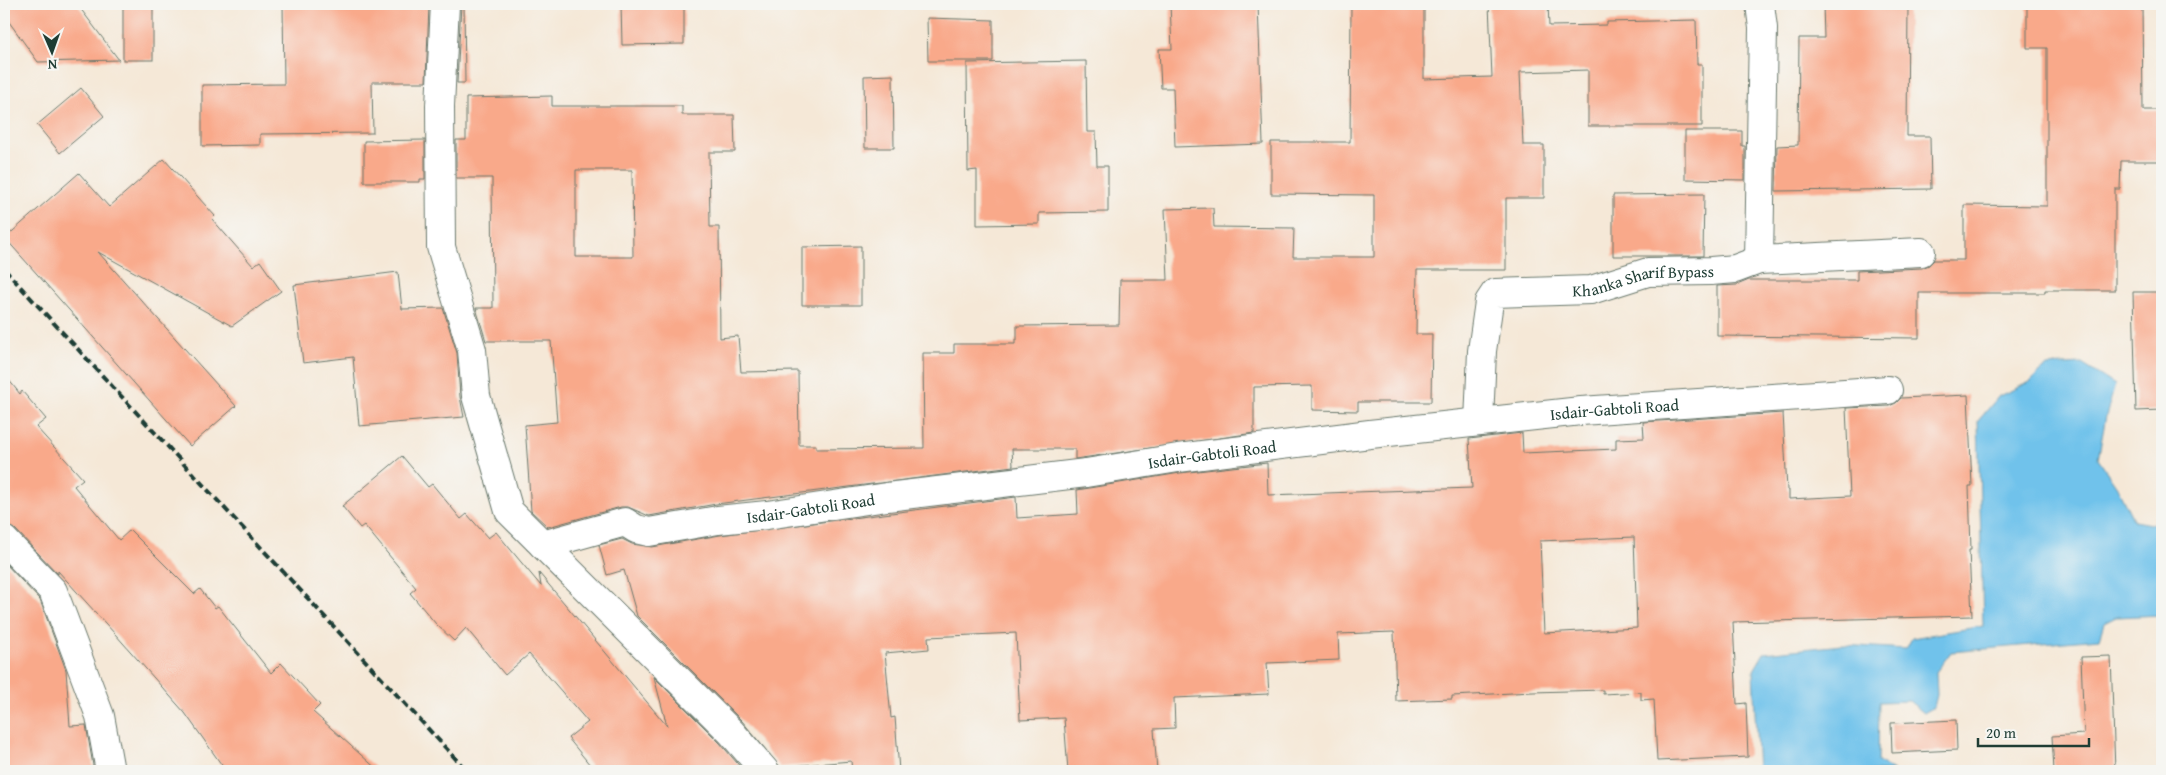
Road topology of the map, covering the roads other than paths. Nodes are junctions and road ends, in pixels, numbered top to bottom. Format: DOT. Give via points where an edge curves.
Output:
graph roads {
  1 [pos="445,4"];
  2 [pos="1760,4"];
  3 [pos="1922,252"];
  4 [pos="1759,260"];
  5 [pos="1888,390"];
  6 [pos="1480,422"];
  7 [pos="4,540"];
  8 [pos="543,545"];
  9 [pos="110,771"];
  10 [pos="765,771"];
  1 -- 8 [label="street" via="440,106 441,248 472,350 476,396 509,511"];
  2 -- 4 [label="street" via="1763,28"];
  3 -- 4 [label="street, Khanka Sharif Bypass"];
  4 -- 6 [label="street, Khanka Sharif Bypass" via="1736,269 1648,272 1591,290 1495,293 1489,302 1482,351"];
  5 -- 6 [label="street, Isdair-Gabtoli Road" via="1581,411"];
  6 -- 8 [label="street, Isdair-Gabtoli Road" via="1178,458 649,532 625,522"];
  7 -- 9 [label="street" via="53,591 100,716"];
  8 -- 10 [label="street" via="731,732"];
}
